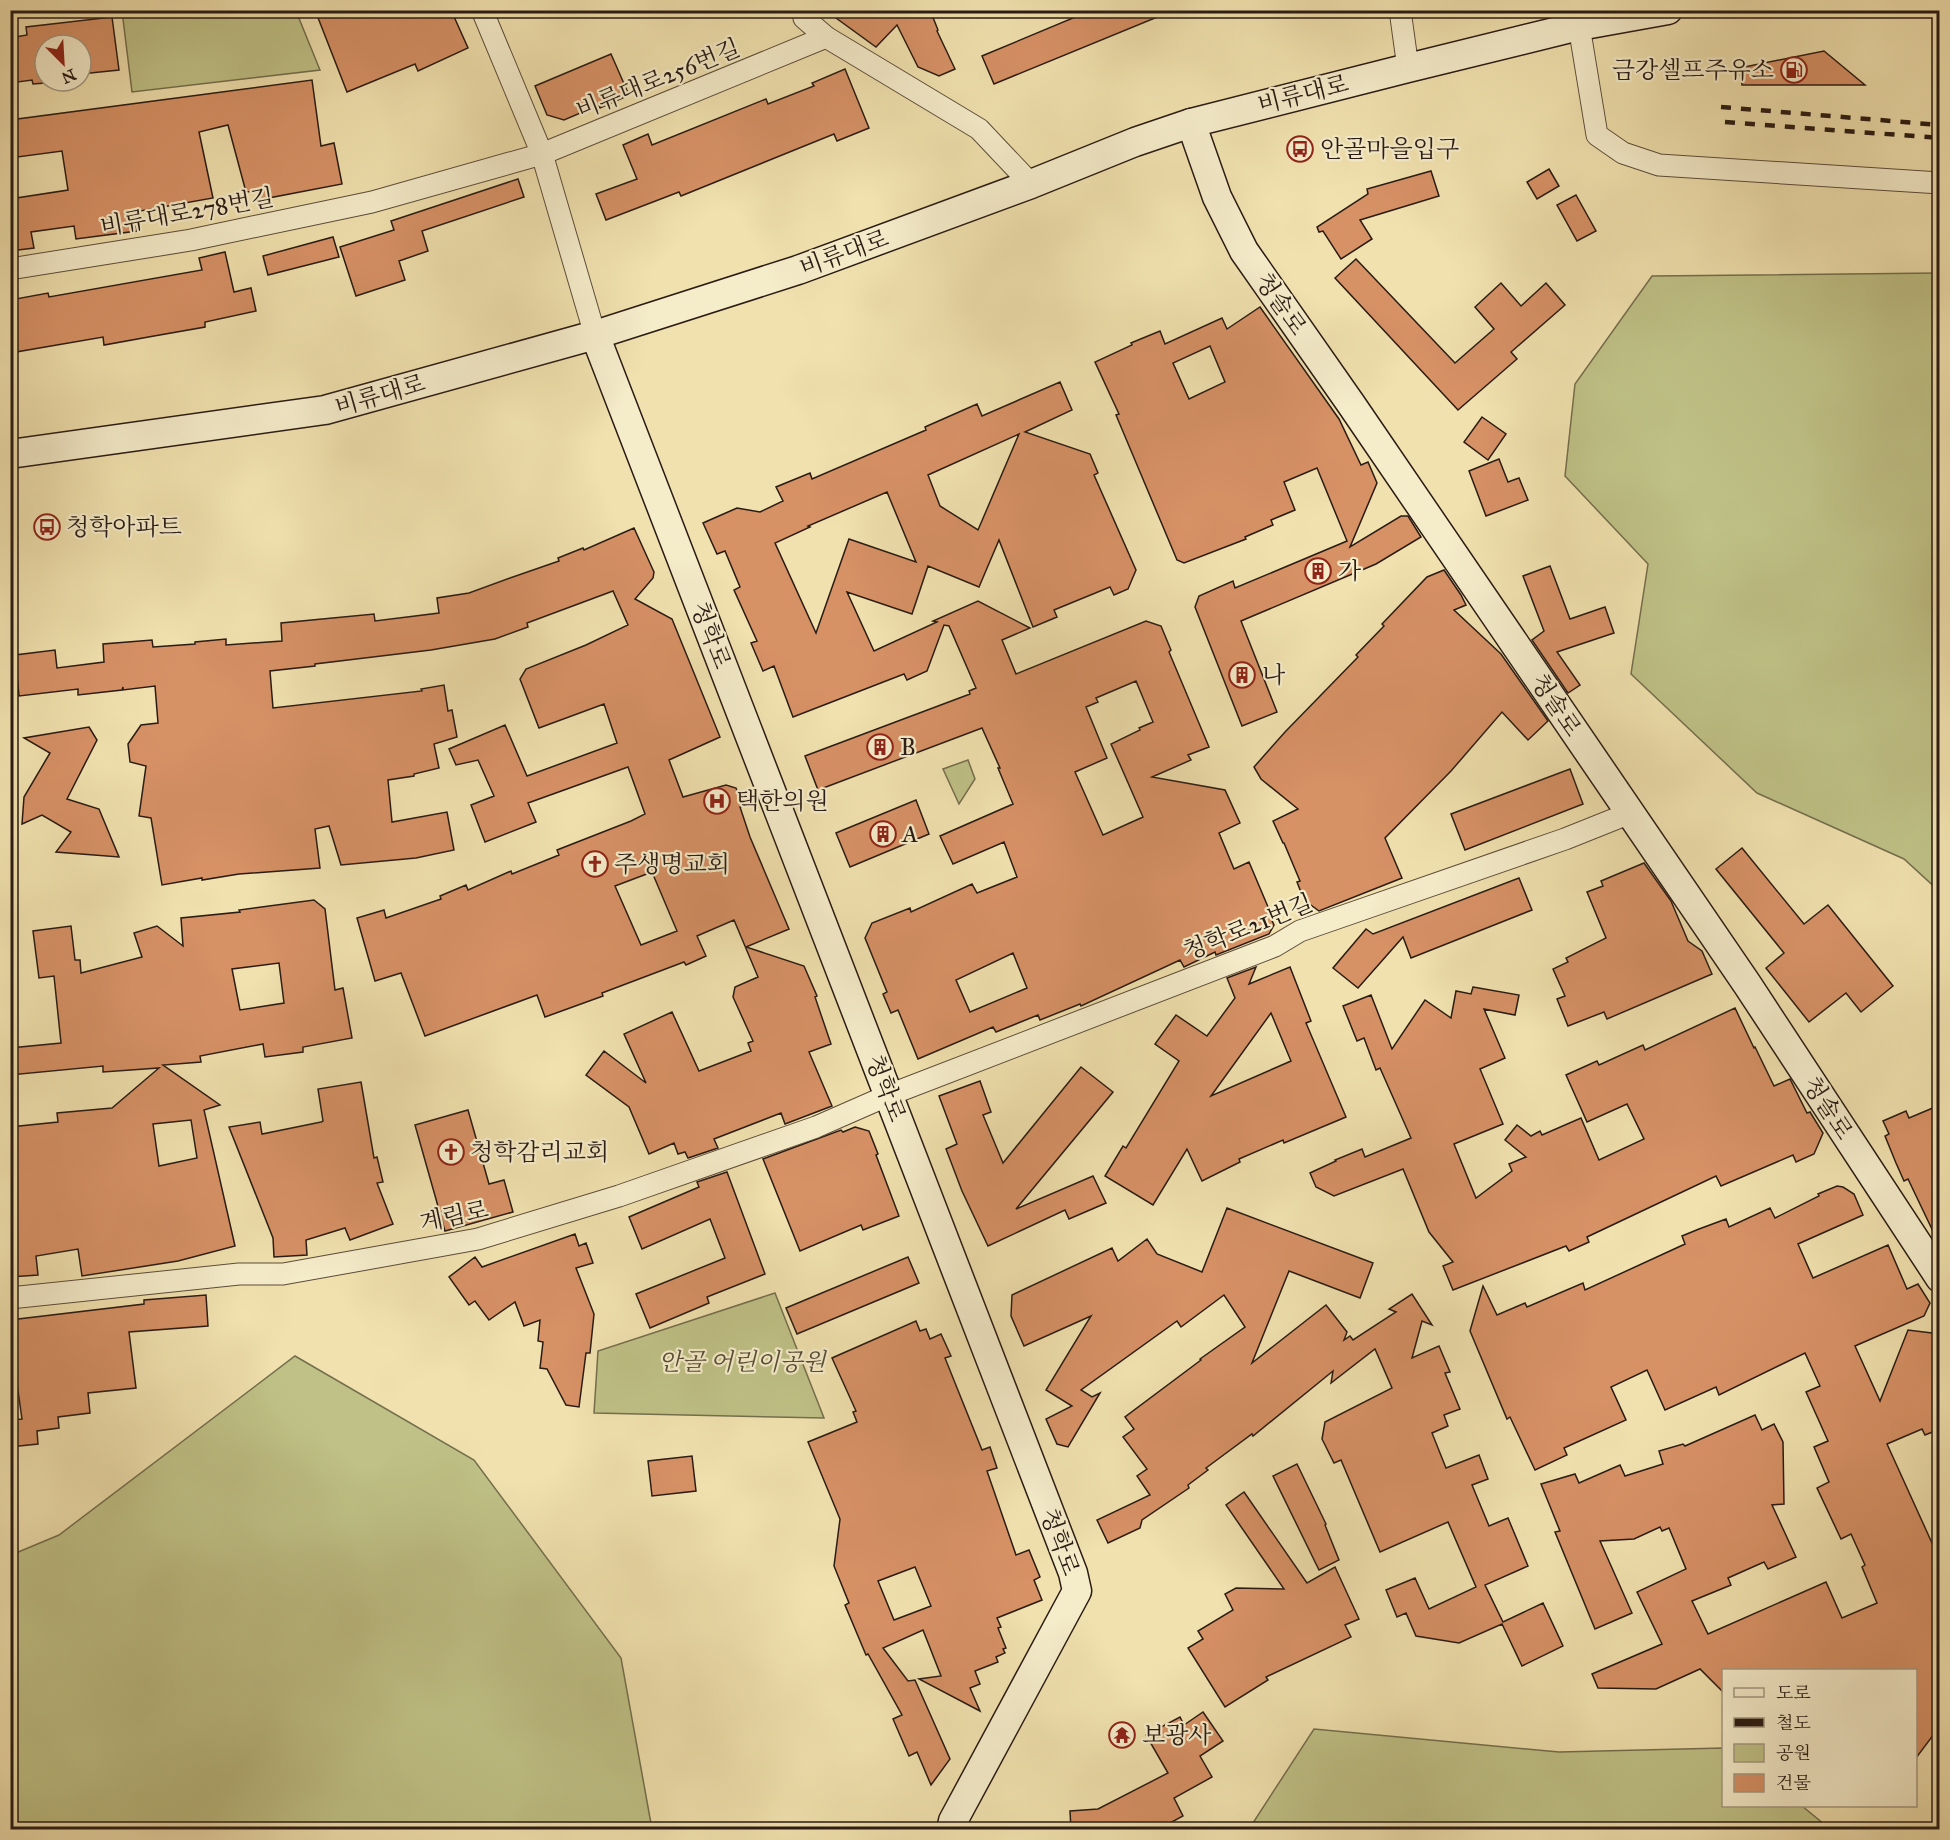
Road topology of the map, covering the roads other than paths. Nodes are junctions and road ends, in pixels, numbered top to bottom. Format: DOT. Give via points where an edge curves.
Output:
graph roads {
  1 [pos="482,10"];
  2 [pos="804,10"];
  3 [pos="1400,10"];
  4 [pos="1668,10"];
  5 [pos="1579,26"];
  6 [pos="826,37"];
  7 [pos="1408,68"];
  8 [pos="1191,123"];
  9 [pos="542,154"];
  10 [pos="1940,183"];
  11 [pos="1031,184"];
  12 [pos="372,202"];
  13 [pos="10,269"];
  14 [pos="595,335"];
  15 [pos="10,454"];
  16 [pos="1630,813"];
  17 [pos="889,1095"];
  18 [pos="1940,1278"];
  19 [pos="10,1298"];
  20 [pos="951,1830"];
  1 -- 9 [label="street"];
  2 -- 6 [label="street" via="804,18"];
  3 -- 7 [label="street"];
  4 -- 5 [label="street, 비류대로"];
  5 -- 7 [label="street, 비류대로"];
  5 -- 10 [label="street" via="1597,135 1623,153 1659,165"];
  6 -- 9 [label="street, 비류대로256번길"];
  6 -- 11 [label="street" via="979,129"];
  7 -- 8 [label="street, 비류대로"];
  8 -- 11 [label="street, 비류대로"];
  8 -- 16 [label="street, 청솔로" via="1217,197 1244,250"];
  9 -- 12 [label="street, 비류대로256번길"];
  9 -- 14 [label="street"];
  11 -- 14 [label="street, 비류대로" via="798,270"];
  12 -- 13 [label="street, 비류대로278번길" via="191,240"];
  14 -- 15 [label="street, 비류대로" via="324,410"];
  14 -- 17 [label="street, 청학로"];
  16 -- 17 [label="street, 청학로21번길" via="1300,932 1275,946"];
  16 -- 18 [label="street, 청솔로"];
  17 -- 19 [label="street, 계림로" via="816,1126 619,1196 478,1239 283,1274 239,1274"];
  17 -- 20 [label="street, 청학로" via="1077,1591"];
}
